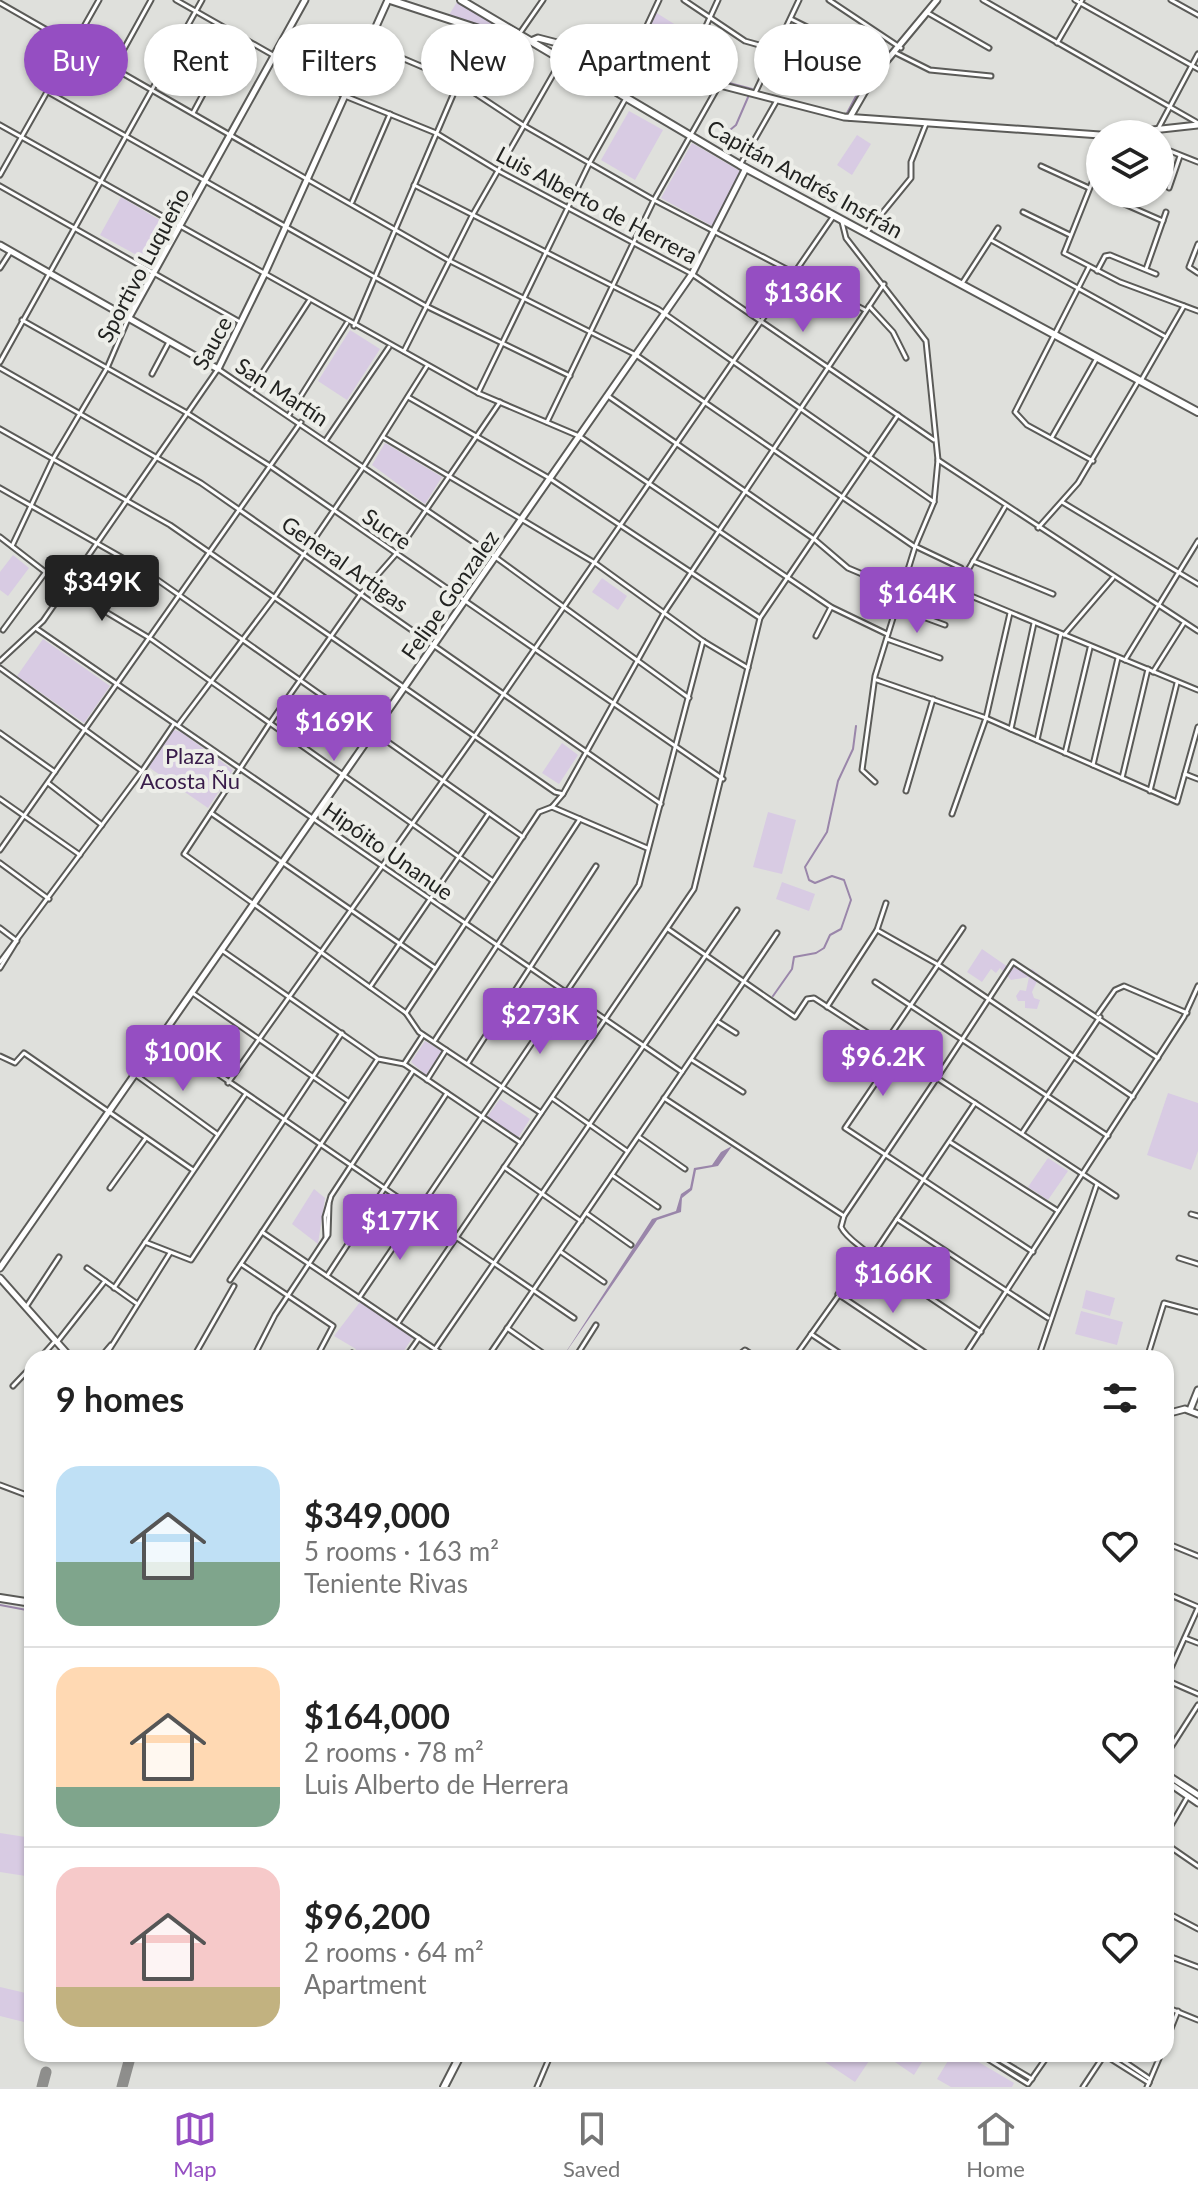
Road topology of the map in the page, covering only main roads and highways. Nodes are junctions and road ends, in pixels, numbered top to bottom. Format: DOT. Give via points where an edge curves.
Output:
graph roads {
  1 [pos="389,0"];
  2 [pos="461,0"];
  3 [pos="407,2"];
  4 [pos="467,24"];
  5 [pos="504,24"];
  6 [pos="534,43"];
  7 [pos="1198,412"];
  8 [pos="0,1598"];
  9 [pos="24,1602"];
  10 [pos="457,2062"];
  11 [pos="444,2087"];
  1 -- 3 [label="main road, Capitán Andrés Insfrán"];
  2 -- 5 [label="main road"];
  3 -- 4 [label="main road, Capitán Andrés Insfrán"];
  6 -- 7 [label="main road, Capitán Andrés Insfrán" via="743,167"];
  8 -- 9 [label="main road"];
  10 -- 11 [label="main road"];
}
